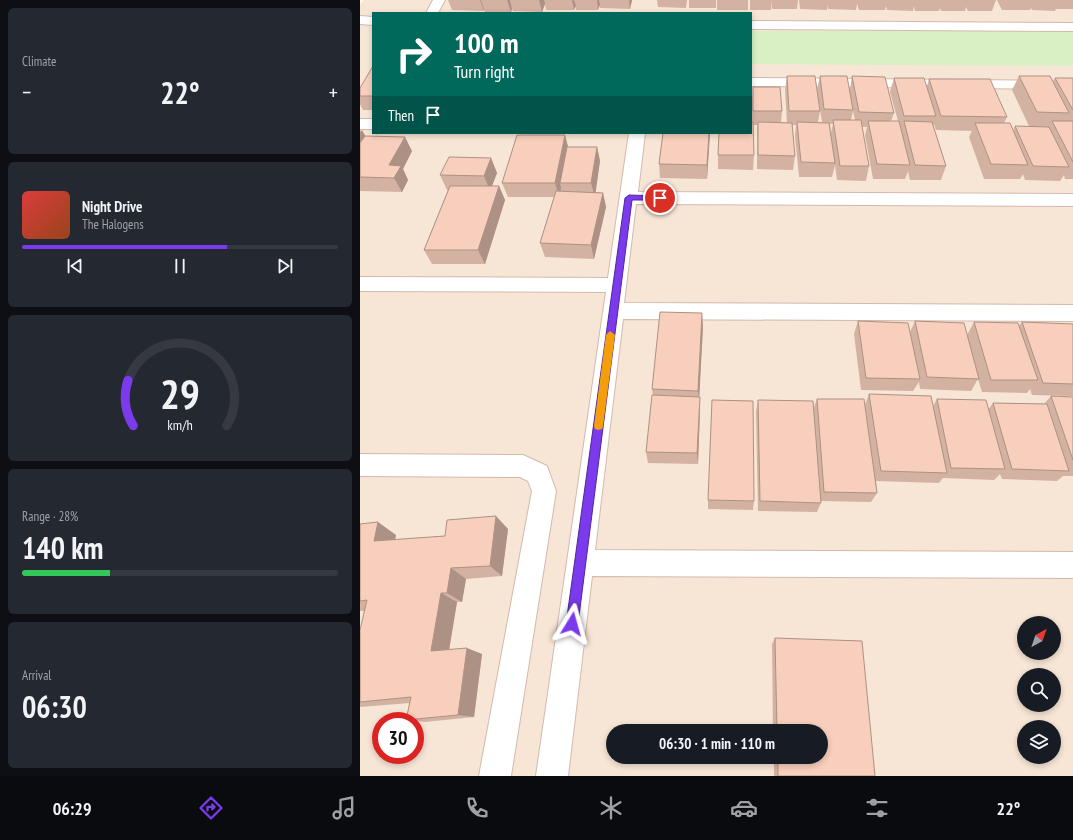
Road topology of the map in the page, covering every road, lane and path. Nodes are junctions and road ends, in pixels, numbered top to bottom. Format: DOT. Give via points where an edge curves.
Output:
graph roads {
  1 [pos="439,0"];
  2 [pos="433,12"];
  3 [pos="360,20"];
  4 [pos="372,21"];
  5 [pos="752,25"];
  6 [pos="1073,27"];
  7 [pos="752,82"];
  8 [pos="1073,85"];
  9 [pos="360,124"];
  10 [pos="372,124"];
  11 [pos="637,134"];
  12 [pos="629,198"];
  13 [pos="1073,200"];
  14 [pos="360,284"];
  15 [pos="617,285"];
  16 [pos="614,311"];
  17 [pos="1073,313"];
  18 [pos="360,465"];
  19 [pos="580,563"];
  20 [pos="1073,565"];
  21 [pos="495,776"];
  22 [pos="552,776"];
  1 -- 2 [label="street"];
  3 -- 4 [label="street"];
  5 -- 6 [label="street"];
  7 -- 8 [label="street"];
  9 -- 10 [label="street"];
  11 -- 12 [label="street"];
  12 -- 13 [label="street"];
  12 -- 15 [label="street"];
  14 -- 15 [label="street"];
  15 -- 16 [label="street"];
  16 -- 17 [label="street"];
  16 -- 19 [label="street"];
  18 -- 21 [label="street" via="523,466 538,474 544,492"];
  19 -- 20 [label="street"];
  19 -- 22 [label="street"];
}
